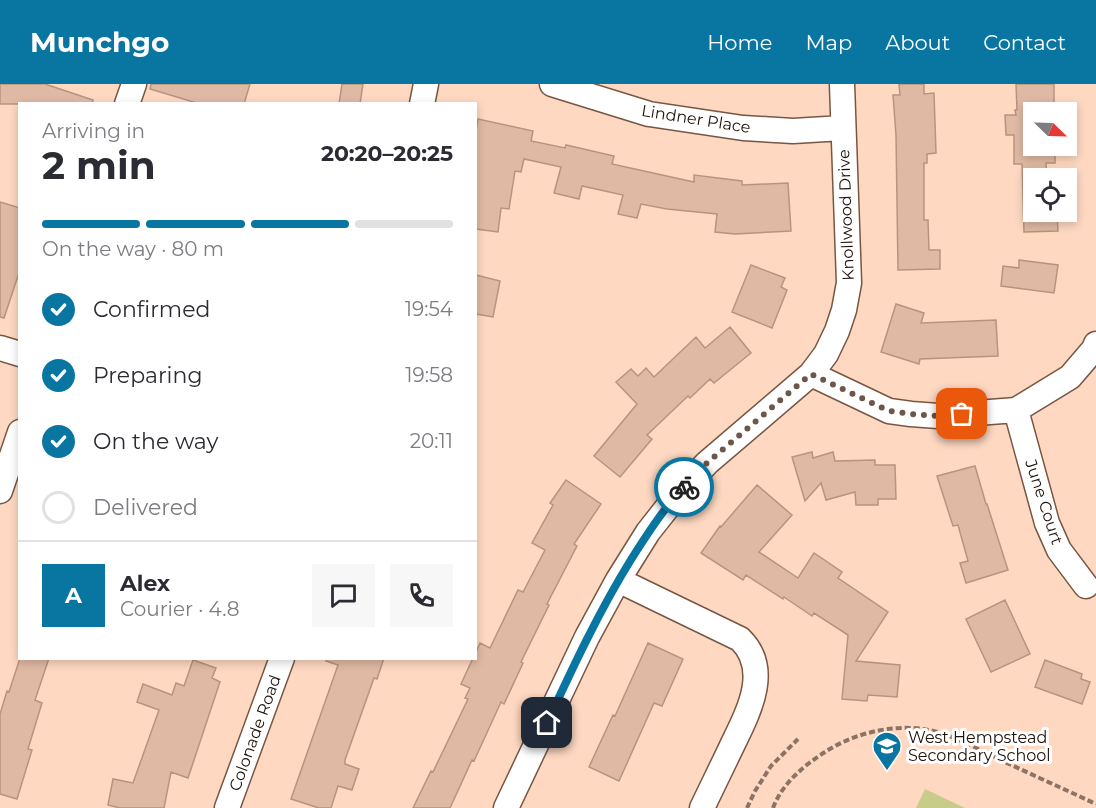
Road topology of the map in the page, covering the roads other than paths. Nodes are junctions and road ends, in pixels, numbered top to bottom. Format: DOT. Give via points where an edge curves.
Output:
graph roads {
  1 [pos="134,84"];
  2 [pos="426,84"];
  3 [pos="552,84"];
  4 [pos="842,84"];
  5 [pos="128,102"];
  6 [pos="422,102"];
  7 [pos="843,128"];
  8 [pos="1096,344"];
  9 [pos="0,348"];
  10 [pos="18,353"];
  11 [pos="811,374"];
  12 [pos="1016,410"];
  13 [pos="18,438"];
  14 [pos="0,491"];
  15 [pos="618,580"];
  16 [pos="1086,586"];
  17 [pos="281,660"];
  18 [pos="227,808"];
  19 [pos="506,808"];
  20 [pos="702,808"];
  1 -- 5 [label="street"];
  2 -- 6 [label="street"];
  3 -- 7 [label="street, Lindner Place" via="661,116 743,128"];
  4 -- 7 [label="street, Knollwood Drive"];
  7 -- 11 [label="street, Knollwood Drive" via="849,283 837,331"];
  8 -- 12 [label="street" via="1070,376"];
  9 -- 10 [label="street"];
  11 -- 12 [label="street" via="889,411 938,416"];
  11 -- 15 [label="street, Knollwood Drive" via="707,463 648,532"];
  12 -- 16 [label="street, June Court" via="1047,523 1059,550"];
  13 -- 14 [label="street"];
  15 -- 19 [label="street, Knollwood Drive"];
  15 -- 20 [label="street" via="740,639 752,655 756,680 747,715"];
  17 -- 18 [label="street, Colonade Road"];
}
